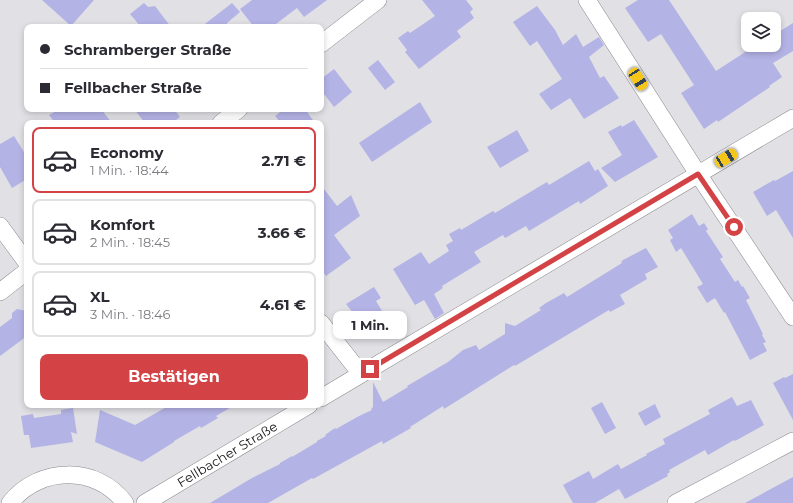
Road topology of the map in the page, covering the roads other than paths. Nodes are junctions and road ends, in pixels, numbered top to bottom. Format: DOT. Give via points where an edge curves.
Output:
graph roads {
  1 [pos="378,0"];
  2 [pos="587,0"];
  3 [pos="324,42"];
  4 [pos="235,112"];
  5 [pos="793,118"];
  6 [pos="225,120"];
  7 [pos="698,174"];
  8 [pos="0,226"];
  9 [pos="24,259"];
  10 [pos="24,273"];
  11 [pos="0,292"];
  12 [pos="793,317"];
  13 [pos="324,328"];
  14 [pos="361,374"];
  15 [pos="324,396"];
  16 [pos="304,408"];
  17 [pos="793,442"];
  18 [pos="10,503"];
  19 [pos="125,503"];
  20 [pos="145,503"];
  21 [pos="676,503"];
  1 -- 3 [label="street"];
  2 -- 7 [label="street"];
  4 -- 6 [label="street"];
  5 -- 7 [label="street"];
  7 -- 12 [label="street"];
  7 -- 14 [label="street"];
  8 -- 9 [label="street"];
  10 -- 11 [label="street"];
  13 -- 14 [label="street"];
  14 -- 15 [label="street"];
  16 -- 20 [label="street, Fellbacher Straße"];
  17 -- 21 [label="street"];
  18 -- 19 [label="street" via="38,481 62,475 76,475 109,486"];
}
